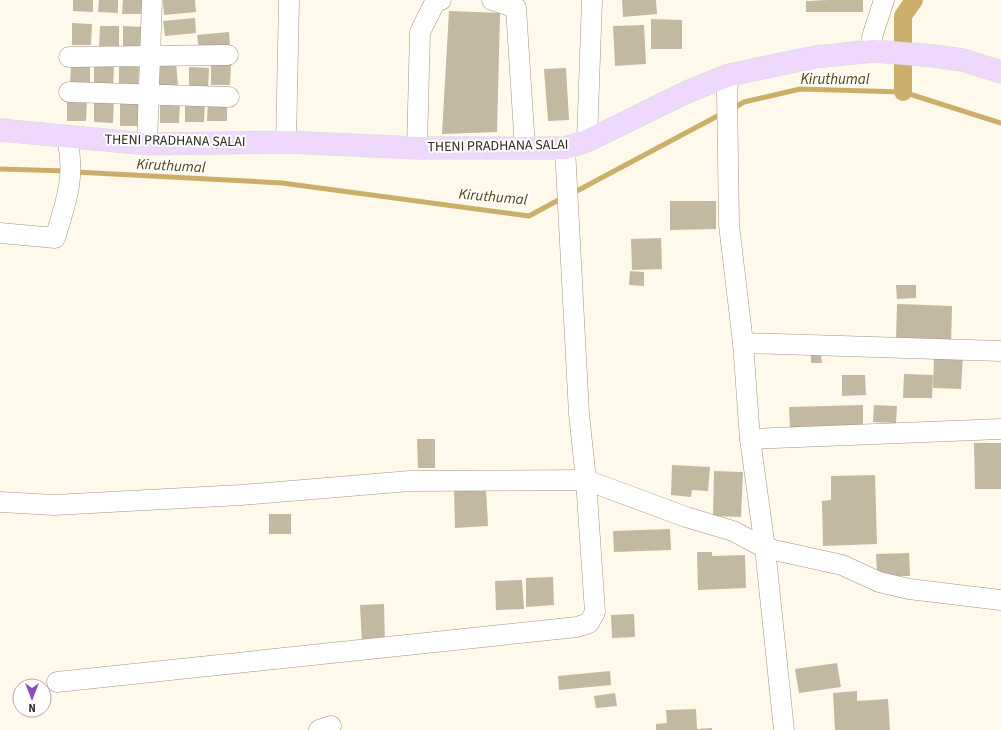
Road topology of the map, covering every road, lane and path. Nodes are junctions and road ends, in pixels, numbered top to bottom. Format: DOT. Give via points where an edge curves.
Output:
graph roads {
  1 [pos="152,0"];
  2 [pos="289,0"];
  3 [pos="441,0"];
  4 [pos="492,0"];
  5 [pos="592,0"];
  6 [pos="884,0"];
  7 [pos="874,52"];
  8 [pos="150,56"];
  9 [pos="228,56"];
  10 [pos="69,57"];
  11 [pos="1001,72"];
  12 [pos="728,84"];
  13 [pos="69,92"];
  14 [pos="149,94"];
  15 [pos="229,97"];
  16 [pos="0,130"];
  17 [pos="587,141"];
  18 [pos="286,142"];
  19 [pos="147,144"];
  20 [pos="69,147"];
  21 [pos="417,148"];
  22 [pos="525,148"];
  23 [pos="566,157"];
  24 [pos="0,233"];
  25 [pos="743,343"];
  26 [pos="1001,351"];
  27 [pos="1001,428"];
  28 [pos="750,439"];
  29 [pos="586,480"];
  30 [pos="0,502"];
  31 [pos="765,548"];
  32 [pos="1001,600"];
  33 [pos="57,682"];
  34 [pos="784,730"];
  1 -- 8 [label="street"];
  2 -- 18 [label="street"];
  3 -- 21 [label="street" via="436,0 420,32"];
  4 -- 22 [label="street" via="516,8"];
  5 -- 17 [label="street"];
  6 -- 7 [label="street" via="872,37"];
  7 -- 11 [label="main road, THENI PRADHANA SALAI" via="963,60"];
  7 -- 12 [label="main road, THENI PRADHANA SALAI" via="815,57"];
  8 -- 9 [label="street"];
  8 -- 10 [label="street"];
  8 -- 14 [label="street"];
  12 -- 17 [label="main road, THENI PRADHANA SALAI" via="687,92"];
  12 -- 25 [label="street" via="729,224"];
  13 -- 14 [label="street"];
  14 -- 15 [label="street"];
  14 -- 19 [label="street"];
  16 -- 20 [label="main road, THENI PRADHANA SALAI"];
  17 -- 23 [label="main road, THENI PRADHANA SALAI"];
  18 -- 19 [label="main road, THENI PRADHANA SALAI"];
  18 -- 21 [label="main road, THENI PRADHANA SALAI"];
  19 -- 20 [label="main road, THENI PRADHANA SALAI"];
  20 -- 24 [label="street" via="69,193 54,238"];
  21 -- 22 [label="main road, THENI PRADHANA SALAI"];
  22 -- 23 [label="main road, THENI PRADHANA SALAI"];
  23 -- 29 [label="street" via="579,414"];
  25 -- 26 [label="street"];
  25 -- 28 [label="street"];
  27 -- 28 [label="street"];
  28 -- 31 [label="street"];
  29 -- 30 [label="street" via="410,481 241,495 54,504"];
  29 -- 31 [label="street" via="686,517 733,531"];
  29 -- 33 [label="street" via="595,612 589,623 569,628"];
  31 -- 32 [label="street" via="842,565 879,582 909,589"];
  31 -- 34 [label="street"];
}
